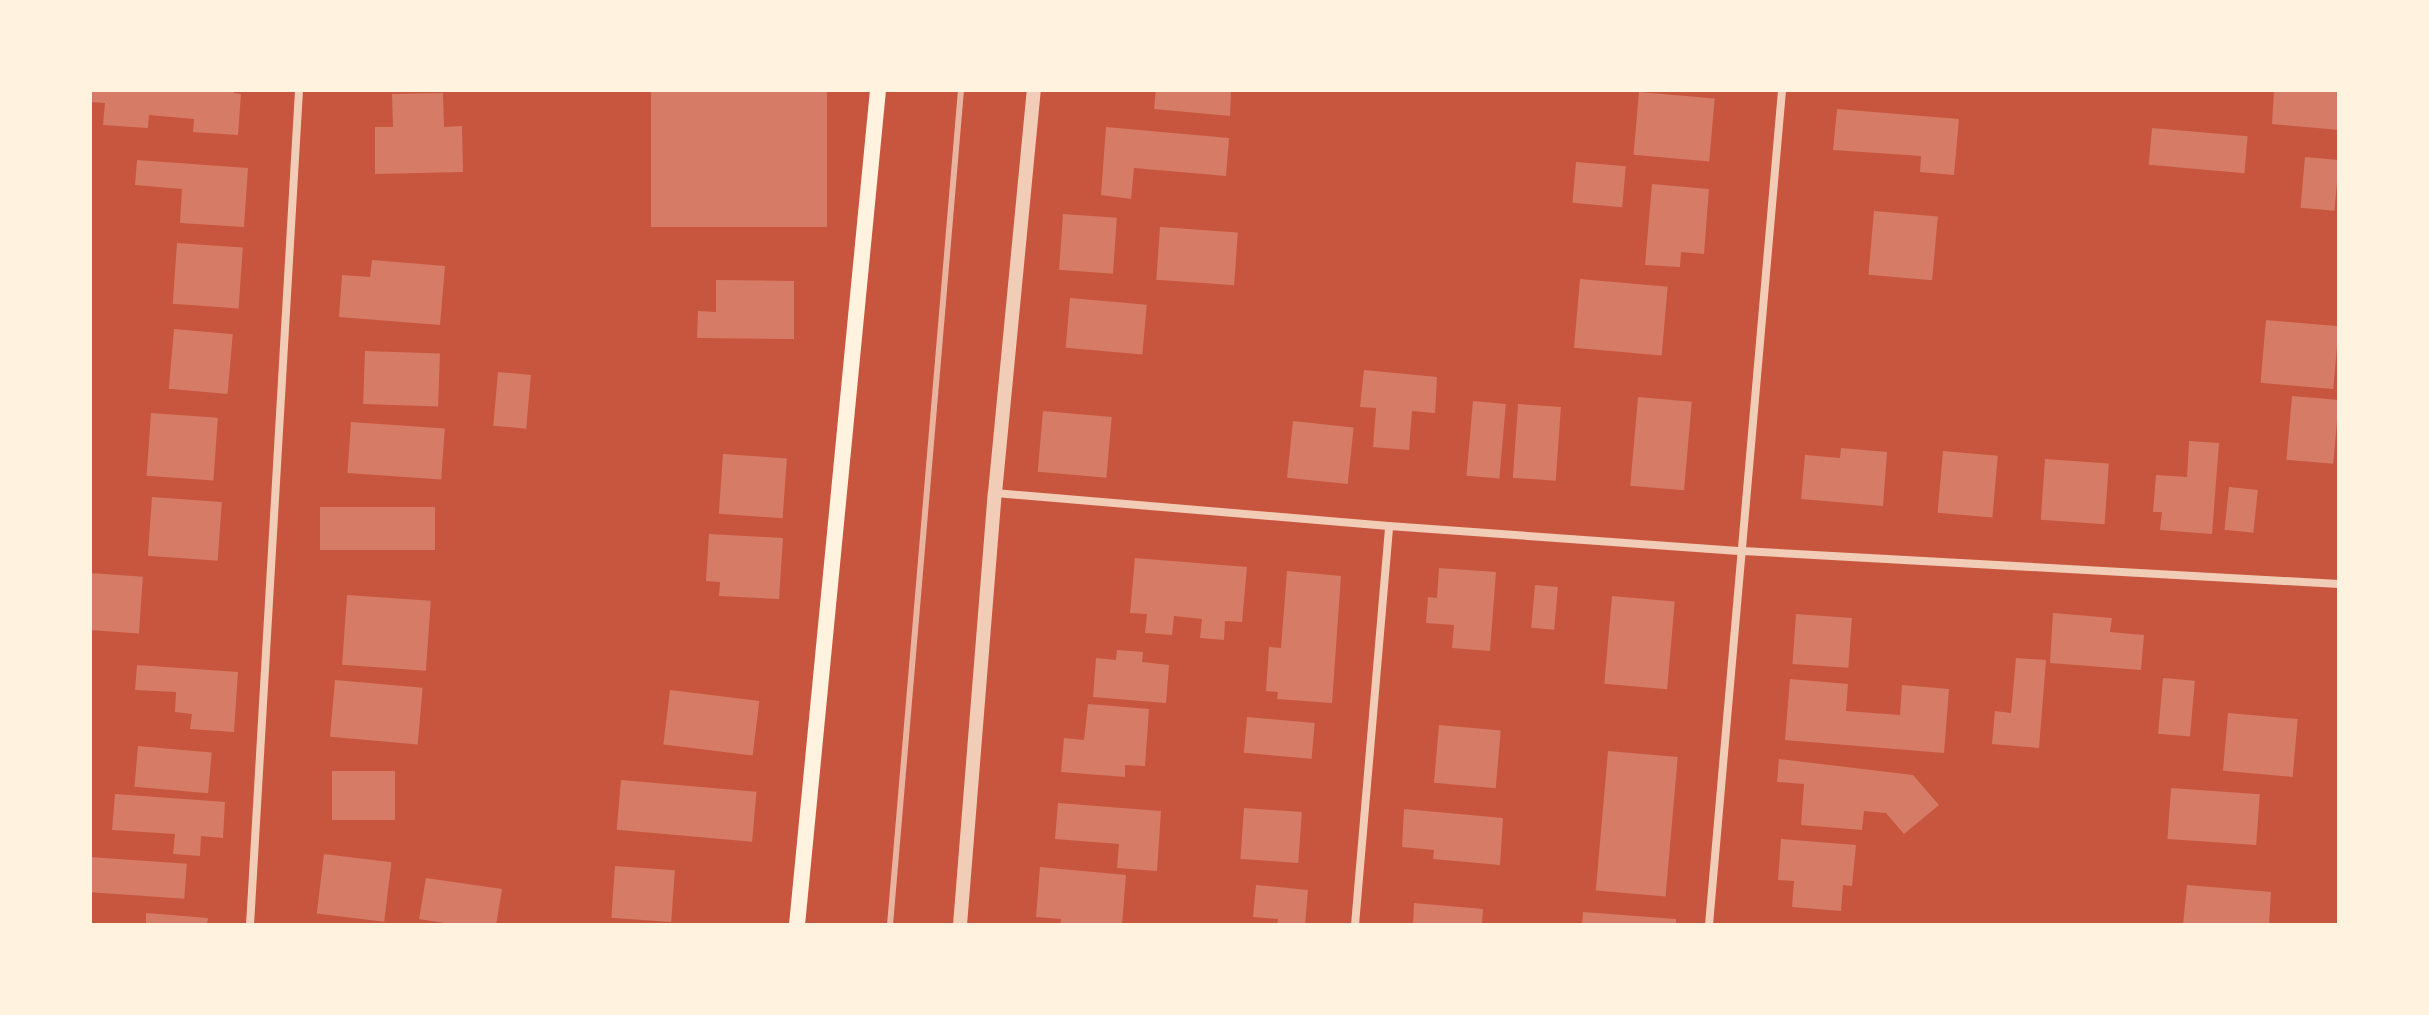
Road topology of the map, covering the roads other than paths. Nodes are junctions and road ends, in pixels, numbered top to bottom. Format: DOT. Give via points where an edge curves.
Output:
graph roads {
  1 [pos="299,90"];
  2 [pos="878,90"];
  3 [pos="1034,90"];
  4 [pos="1782,90"];
  5 [pos="995,493"];
  6 [pos="1389,526"];
  7 [pos="1742,551"];
  8 [pos="2339,584"];
  9 [pos="250,925"];
  10 [pos="797,925"];
  11 [pos="960,925"];
  12 [pos="1355,925"];
  13 [pos="1709,925"];
  1 -- 9 [label="street"];
  2 -- 10 [label="main road"];
  3 -- 5 [label="street"];
  4 -- 7 [label="street"];
  5 -- 6 [label="street"];
  5 -- 11 [label="street"];
  6 -- 7 [label="street"];
  6 -- 12 [label="street"];
  7 -- 8 [label="street"];
  7 -- 13 [label="street"];
}
